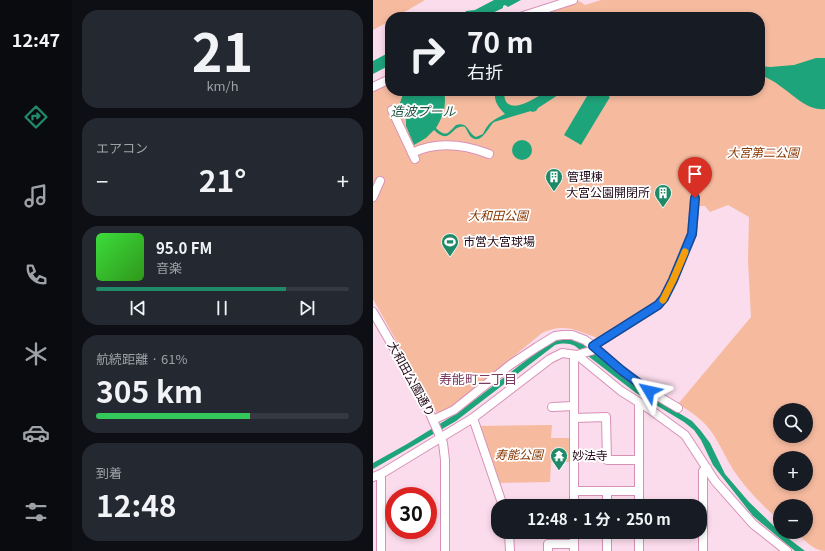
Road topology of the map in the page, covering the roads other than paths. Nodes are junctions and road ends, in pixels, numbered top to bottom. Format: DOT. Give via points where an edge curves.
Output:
graph roads {
  1 [pos="573,0"];
  2 [pos="536,12"];
  3 [pos="385,81"];
  4 [pos="373,87"];
  5 [pos="392,110"];
  6 [pos="489,154"];
  7 [pos="380,181"];
  8 [pos="373,197"];
  9 [pos="695,198"];
  10 [pos="373,312"];
  11 [pos="595,347"];
  12 [pos="576,355"];
  13 [pos="639,403"];
  14 [pos="574,406"];
  15 [pos="552,407"];
  16 [pos="678,408"];
  17 [pos="473,418"];
  18 [pos="574,418"];
  19 [pos="435,423"];
  20 [pos="441,436"];
  21 [pos="639,460"];
  22 [pos="707,468"];
  23 [pos="377,476"];
  24 [pos="574,491"];
  25 [pos="607,491"];
  26 [pos="639,491"];
  27 [pos="501,499"];
  28 [pos="574,499"];
  29 [pos="607,499"];
  30 [pos="639,499"];
  31 [pos="509,539"];
  32 [pos="607,539"];
  33 [pos="639,539"];
  34 [pos="574,547"];
  35 [pos="381,551"];
  36 [pos="445,551"];
  37 [pos="509,551"];
  38 [pos="548,551"];
  39 [pos="607,551"];
  40 [pos="639,551"];
  41 [pos="703,551"];
  42 [pos="787,551"];
  1 -- 2 [label="street"];
  3 -- 4 [label="street"];
  5 -- 6 [label="street" via="413,156 421,149 444,145 467,146"];
  7 -- 8 [label="street"];
  9 -- 11 [label="street" via="692,234 664,298 658,305"];
  10 -- 19 [label="street, 大和田公園通り"];
  11 -- 12 [label="street"];
  11 -- 16 [label="street" via="649,391"];
  11 -- 19 [label="street" via="573,335 555,336 510,365"];
  12 -- 13 [label="street"];
  12 -- 14 [label="street"];
  12 -- 17 [label="street" via="562,353 549,359"];
  13 -- 21 [label="street"];
  13 -- 22 [label="street" via="685,435"];
  14 -- 15 [label="street"];
  14 -- 18 [label="street"];
  17 -- 20 [label="street"];
  17 -- 27 [label="street"];
  18 -- 21 [label="street" via="606,417 607,460"];
  18 -- 24 [label="street"];
  19 -- 20 [label="street, 大和田公園通り"];
  20 -- 23 [label="street"];
  20 -- 36 [label="street" via="445,460"];
  21 -- 26 [label="street"];
  22 -- 41 [label="street" via="703,471"];
  22 -- 42 [label="street" via="715,481 753,524"];
  23 -- 35 [label="street"];
  24 -- 25 [label="street"];
  24 -- 28 [label="street"];
  25 -- 26 [label="street"];
  25 -- 29 [label="street"];
  26 -- 30 [label="street"];
  31 -- 37 [label="street"];
  32 -- 39 [label="street"];
  33 -- 40 [label="street"];
  34 -- 38 [label="street" via="548,544"];
}
